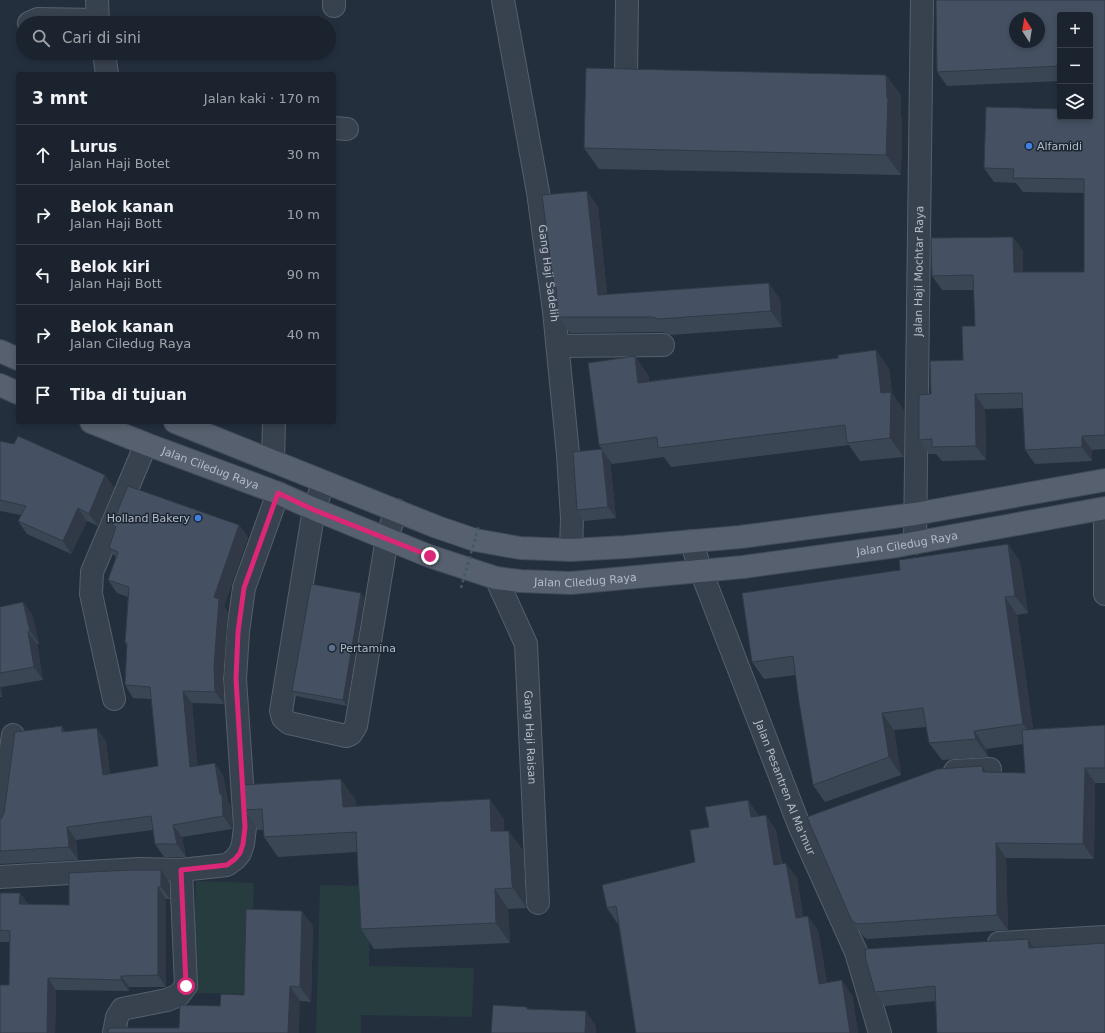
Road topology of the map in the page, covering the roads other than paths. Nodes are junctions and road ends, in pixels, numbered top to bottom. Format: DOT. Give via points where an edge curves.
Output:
graph roads {
  1 [pos="503,0"];
  2 [pos="627,0"];
  3 [pos="922,0"];
  4 [pos="97,14"];
  5 [pos="73,16"];
  6 [pos="105,60"];
  7 [pos="107,72"];
  8 [pos="626,75"];
  9 [pos="663,345"];
  10 [pos="558,346"];
  11 [pos="0,351"];
  12 [pos="16,358"];
  13 [pos="0,385"];
  14 [pos="16,392"];
  15 [pos="96,424"];
  16 [pos="179,424"];
  17 [pos="274,424"];
  18 [pos="146,444"];
  19 [pos="273,460"];
  20 [pos="1105,480"];
  21 [pos="324,482"];
  22 [pos="278,493"];
  23 [pos="1105,508"];
  24 [pos="314,510"];
  25 [pos="396,510"];
  26 [pos="915,514"];
  27 [pos="387,538"];
  28 [pos="691,541"];
  29 [pos="915,543"];
  30 [pos="571,550"];
  31 [pos="701,571"];
  32 [pos="496,578"];
  33 [pos="1105,594"];
  34 [pos="114,698"];
  35 [pos="13,735"];
  36 [pos="990,769"];
  37 [pos="939,775"];
  38 [pos="821,817"];
  39 [pos="0,824"];
  40 [pos="799,825"];
  41 [pos="181,870"];
  42 [pos="0,874"];
  43 [pos="538,903"];
  44 [pos="1105,937"];
  45 [pos="983,944"];
  46 [pos="114,1033"];
  47 [pos="880,1033"];
  1 -- 10 [label="street, Gang Haji Sadelih" via="538,192"];
  2 -- 8 [label="street"];
  3 -- 26 [label="street, Jalan Haji Mochtar Raya"];
  4 -- 5 [label="street"];
  6 -- 7 [label="street"];
  9 -- 10 [label="street"];
  10 -- 30 [label="street, Gang Haji Sadelih" via="572,518"];
  11 -- 12 [label="main road"];
  13 -- 14 [label="main road"];
  15 -- 18 [label="main road, Jalan Ciledug Raya"];
  16 -- 19 [label="main road"];
  17 -- 19 [label="street"];
  18 -- 22 [label="main road, Jalan Ciledug Raya"];
  18 -- 34 [label="street" via="92,572 91,594"];
  19 -- 21 [label="main road"];
  20 -- 26 [label="main road"];
  21 -- 24 [label="street"];
  21 -- 25 [label="main road"];
  22 -- 24 [label="main road, Jalan Ciledug Raya"];
  22 -- 41 [label="street" via="244,588 238,632 236,679 245,827 243,844 240,853 227,865"];
  23 -- 29 [label="main road, Jalan Ciledug Raya"];
  23 -- 33 [label="street"];
  24 -- 27 [label="main road, Jalan Ciledug Raya"];
  24 -- 27 [label="street" via="281,711 289,723 346,736 351,734 356,726"];
  25 -- 27 [label="street"];
  25 -- 30 [label="main road" via="475,540 520,548"];
  26 -- 28 [label="main road"];
  26 -- 29 [label="street, Jalan Haji Mochtar Raya"];
  27 -- 32 [label="main road, Jalan Ciledug Raya"];
  28 -- 30 [label="main road"];
  28 -- 31 [label="street, Jalan Pesantren Al Ma'mur"];
  29 -- 31 [label="main road, Jalan Ciledug Raya"];
  31 -- 32 [label="main road, Jalan Ciledug Raya" via="571,583 520,582"];
  31 -- 40 [label="street, Jalan Pesantren Al Ma'mur"];
  32 -- 43 [label="street, Gang Haji Raisan" via="526,644"];
  35 -- 39 [label="street"];
  36 -- 37 [label="street" via="946,772"];
  38 -- 40 [label="street"];
  40 -- 47 [label="street, Jalan Pesantren Al Ma'mur" via="864,951"];
  41 -- 42 [label="street"];
  41 -- 46 [label="street" via="186,986 179,995 167,1000 122,1009 117,1017"];
  44 -- 45 [label="street"];
}
